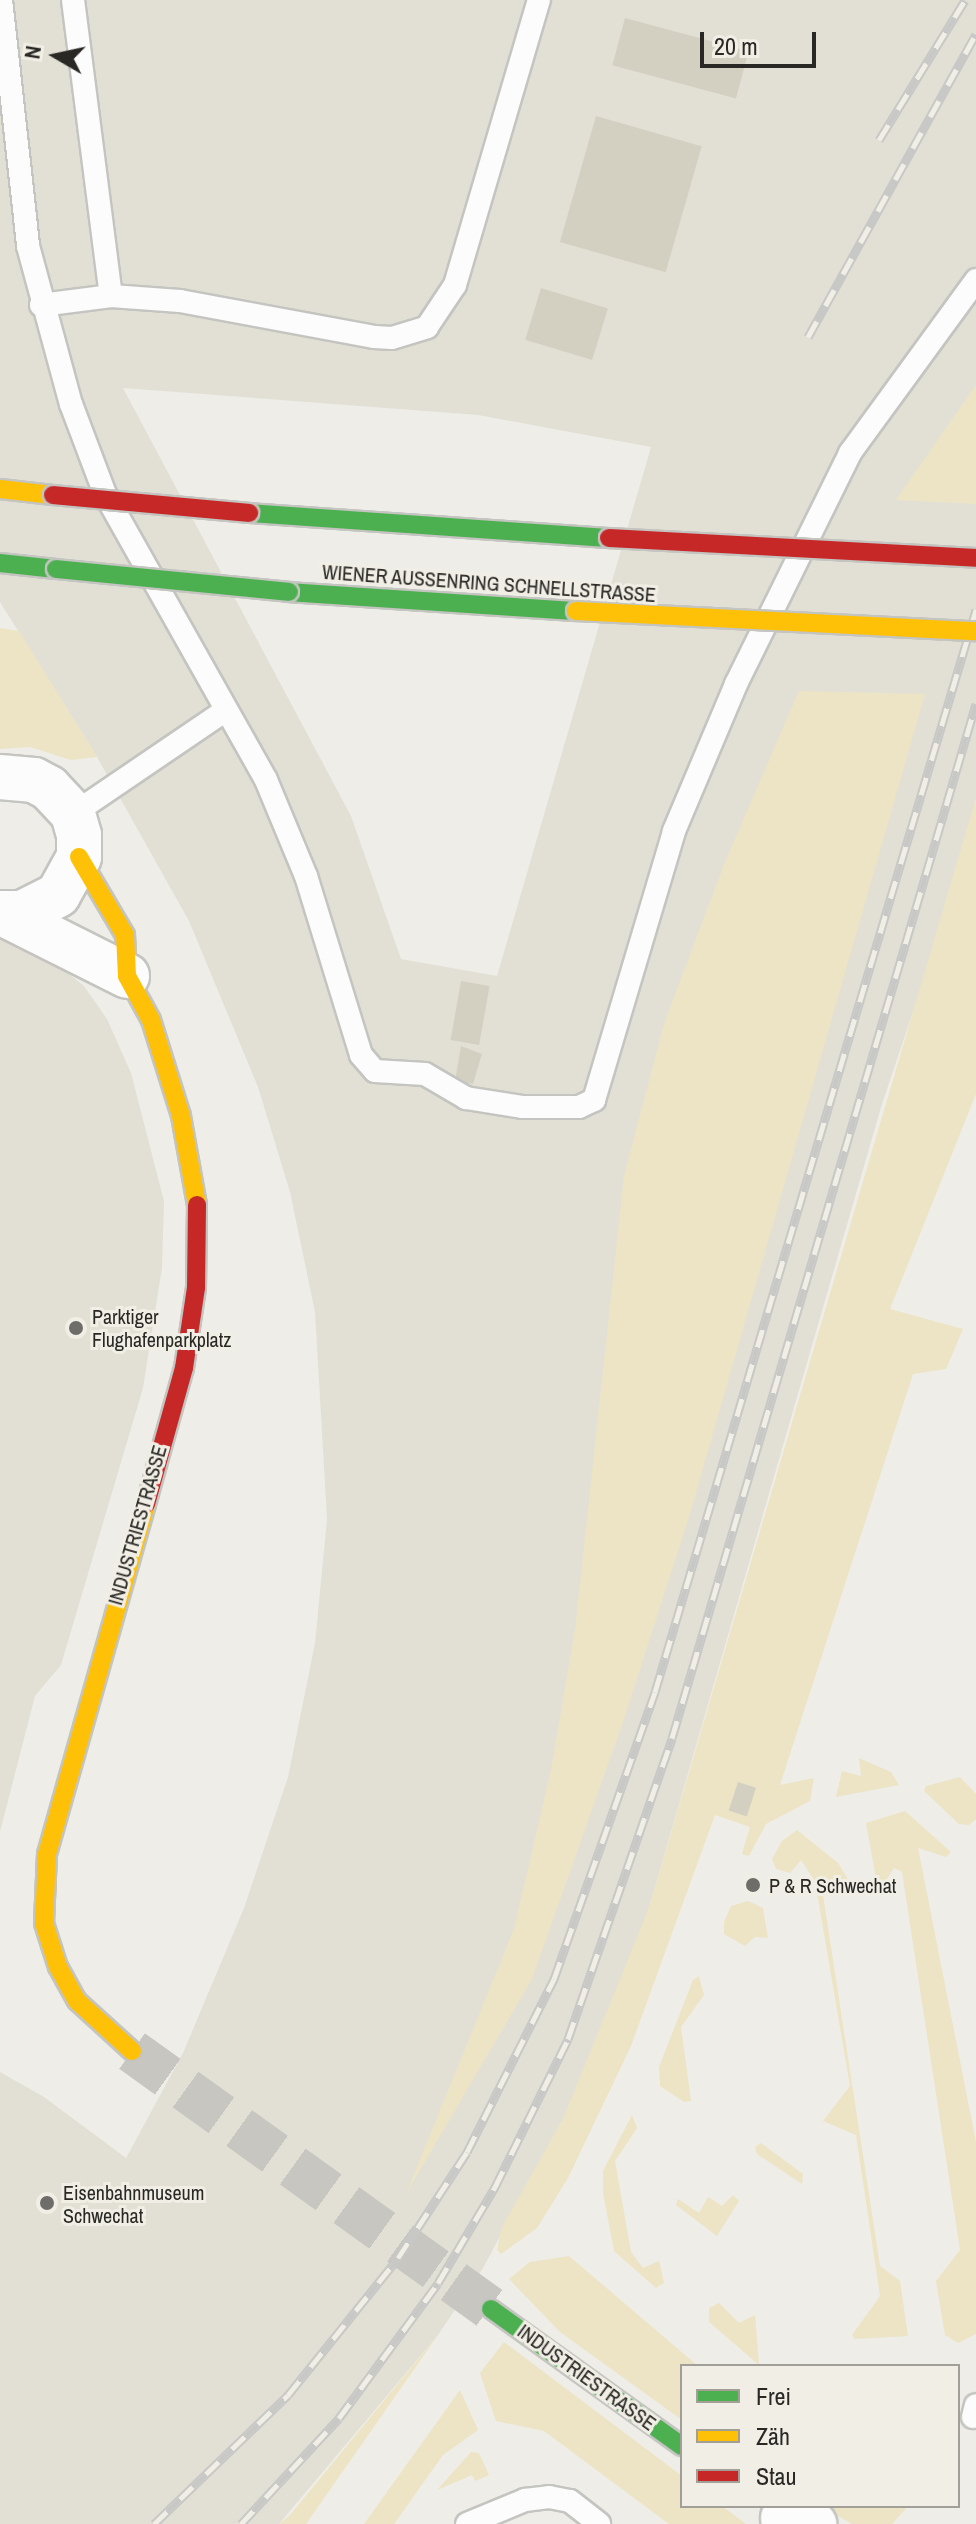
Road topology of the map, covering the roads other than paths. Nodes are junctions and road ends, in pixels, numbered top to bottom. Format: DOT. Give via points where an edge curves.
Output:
graph roads {
  1 [pos="1,0"];
  2 [pos="73,0"];
  3 [pos="539,0"];
  4 [pos="976,280"];
  5 [pos="111,296"];
  6 [pos="41,305"];
  7 [pos="0,489"];
  8 [pos="976,558"];
  9 [pos="0,563"];
  10 [pos="976,631"];
  11 [pos="226,710"];
  12 [pos="0,777"];
  13 [pos="73,814"];
  14 [pos="79,857"];
  15 [pos="1,913"];
  16 [pos="127,976"];
  17 [pos="132,2051"];
  18 [pos="491,2309"];
  19 [pos="680,2445"];
  20 [pos="585,2520"];
  21 [pos="467,2524"];
  1 -- 6 [label="lane" via="20,185"];
  2 -- 5 [label="lane"];
  3 -- 5 [label="lane" via="455,285 427,327 392,338 374,337 180,301"];
  4 -- 11 [label="lane" via="850,453 736,684 674,831 590,1105 497,1104 466,1098 425,1074 375,1071 361,1055 306,876 266,780"];
  5 -- 6 [label="lane"];
  6 -- 11 [label="lane" via="105,494"];
  7 -- 8 [label="main road, bridge" via="249,513"];
  9 -- 10 [label="main road, WIENER AUSSENRING SCHNELLSTRASSE, bridge" via="289,592"];
  11 -- 13 [label="lane"];
  12 -- 13 [label="street" via="34,780 63,799"];
  13 -- 14 [label="street"];
  14 -- 15 [label="street" via="58,895 42,907"];
  14 -- 16 [label="main road, INDUSTRIESTRASSE" via="125,935"];
  15 -- 16 [label="street"];
  16 -- 17 [label="main road, INDUSTRIESTRASSE" via="151,1020 181,1116 197,1205 196,1288 184,1368 47,1854 44,1923 58,1967 77,2001"];
  18 -- 19 [label="main road, INDUSTRIESTRASSE"];
  20 -- 21 [label="lane" via="570,2501 525,2500"];
}
